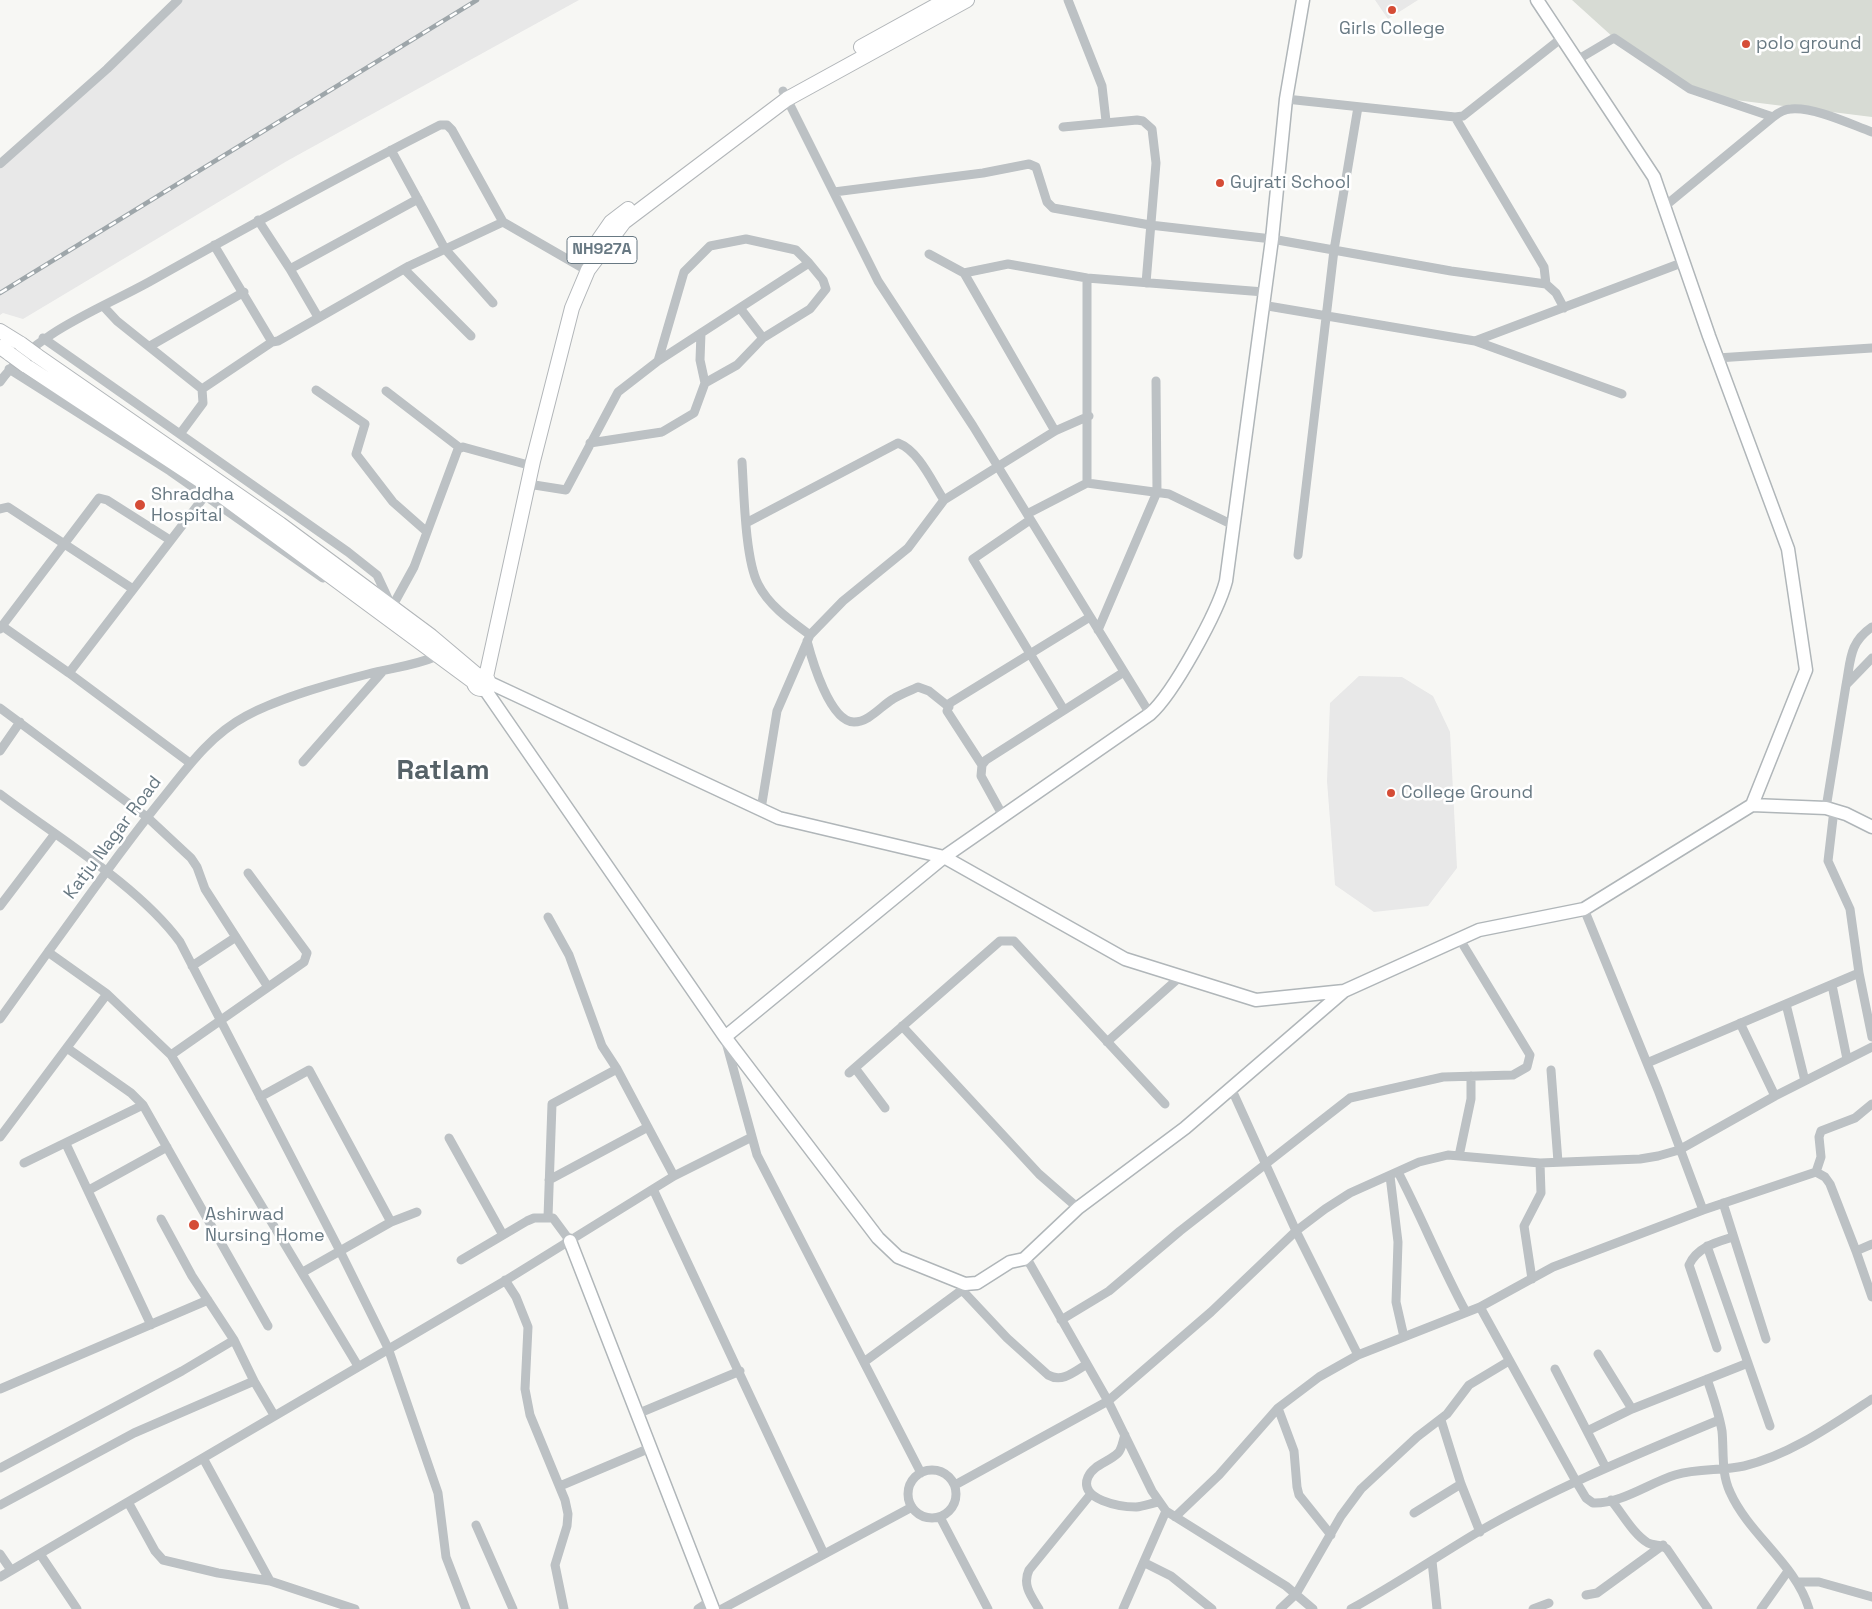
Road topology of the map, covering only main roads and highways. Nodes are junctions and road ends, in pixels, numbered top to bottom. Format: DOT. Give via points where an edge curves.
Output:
graph roads {
  1 [pos="946,0"];
  2 [pos="967,0"];
  3 [pos="1302,0"];
  4 [pos="1537,0"];
  5 [pos="785,95"];
  6 [pos="0,331"];
  7 [pos="5,351"];
  8 [pos="30,360"];
  9 [pos="528,464"];
  10 [pos="388,611"];
  11 [pos="482,680"];
  12 [pos="1752,805"];
  13 [pos="1872,827"];
  14 [pos="944,857"];
  15 [pos="1344,991"];
  16 [pos="725,1037"];
  17 [pos="570,1242"];
  18 [pos="712,1605"];
  1 -- 5 [label="highway, NH927A"];
  2 -- 5 [label="highway, NH927A"];
  3 -- 14 [label="main road" via="1286,100 1272,239 1222,598 1161,704"];
  4 -- 12 [label="main road" via="1647,164 1788,549 1806,670"];
  5 -- 9 [label="highway, NH927A" via="624,222 588,270 572,308"];
  5 -- 9 [label="highway, NH927A" via="610,222 581,267 566,306"];
  6 -- 8 [label="highway, bridge" via="20,344"];
  7 -- 8 [label="highway, bridge"];
  8 -- 10 [label="highway" via="280,524"];
  9 -- 11 [label="highway, NH927A"];
  9 -- 11 [label="highway, NH927A" via="528,484"];
  10 -- 11 [label="highway" via="456,656"];
  10 -- 11 [label="highway" via="437,656"];
  11 -- 14 [label="main road" via="779,818"];
  11 -- 16 [label="main road"];
  12 -- 13 [label="main road" via="1830,809"];
  12 -- 15 [label="main road" via="1584,909 1479,930"];
  14 -- 15 [label="main road" via="1125,959 1256,1000"];
  14 -- 16 [label="main road"];
  15 -- 16 [label="main road" via="1232,1090 1078,1208 1024,1259 1010,1262 978,1283 963,1287 898,1257 878,1238"];
  17 -- 18 [label="main road"];
}
